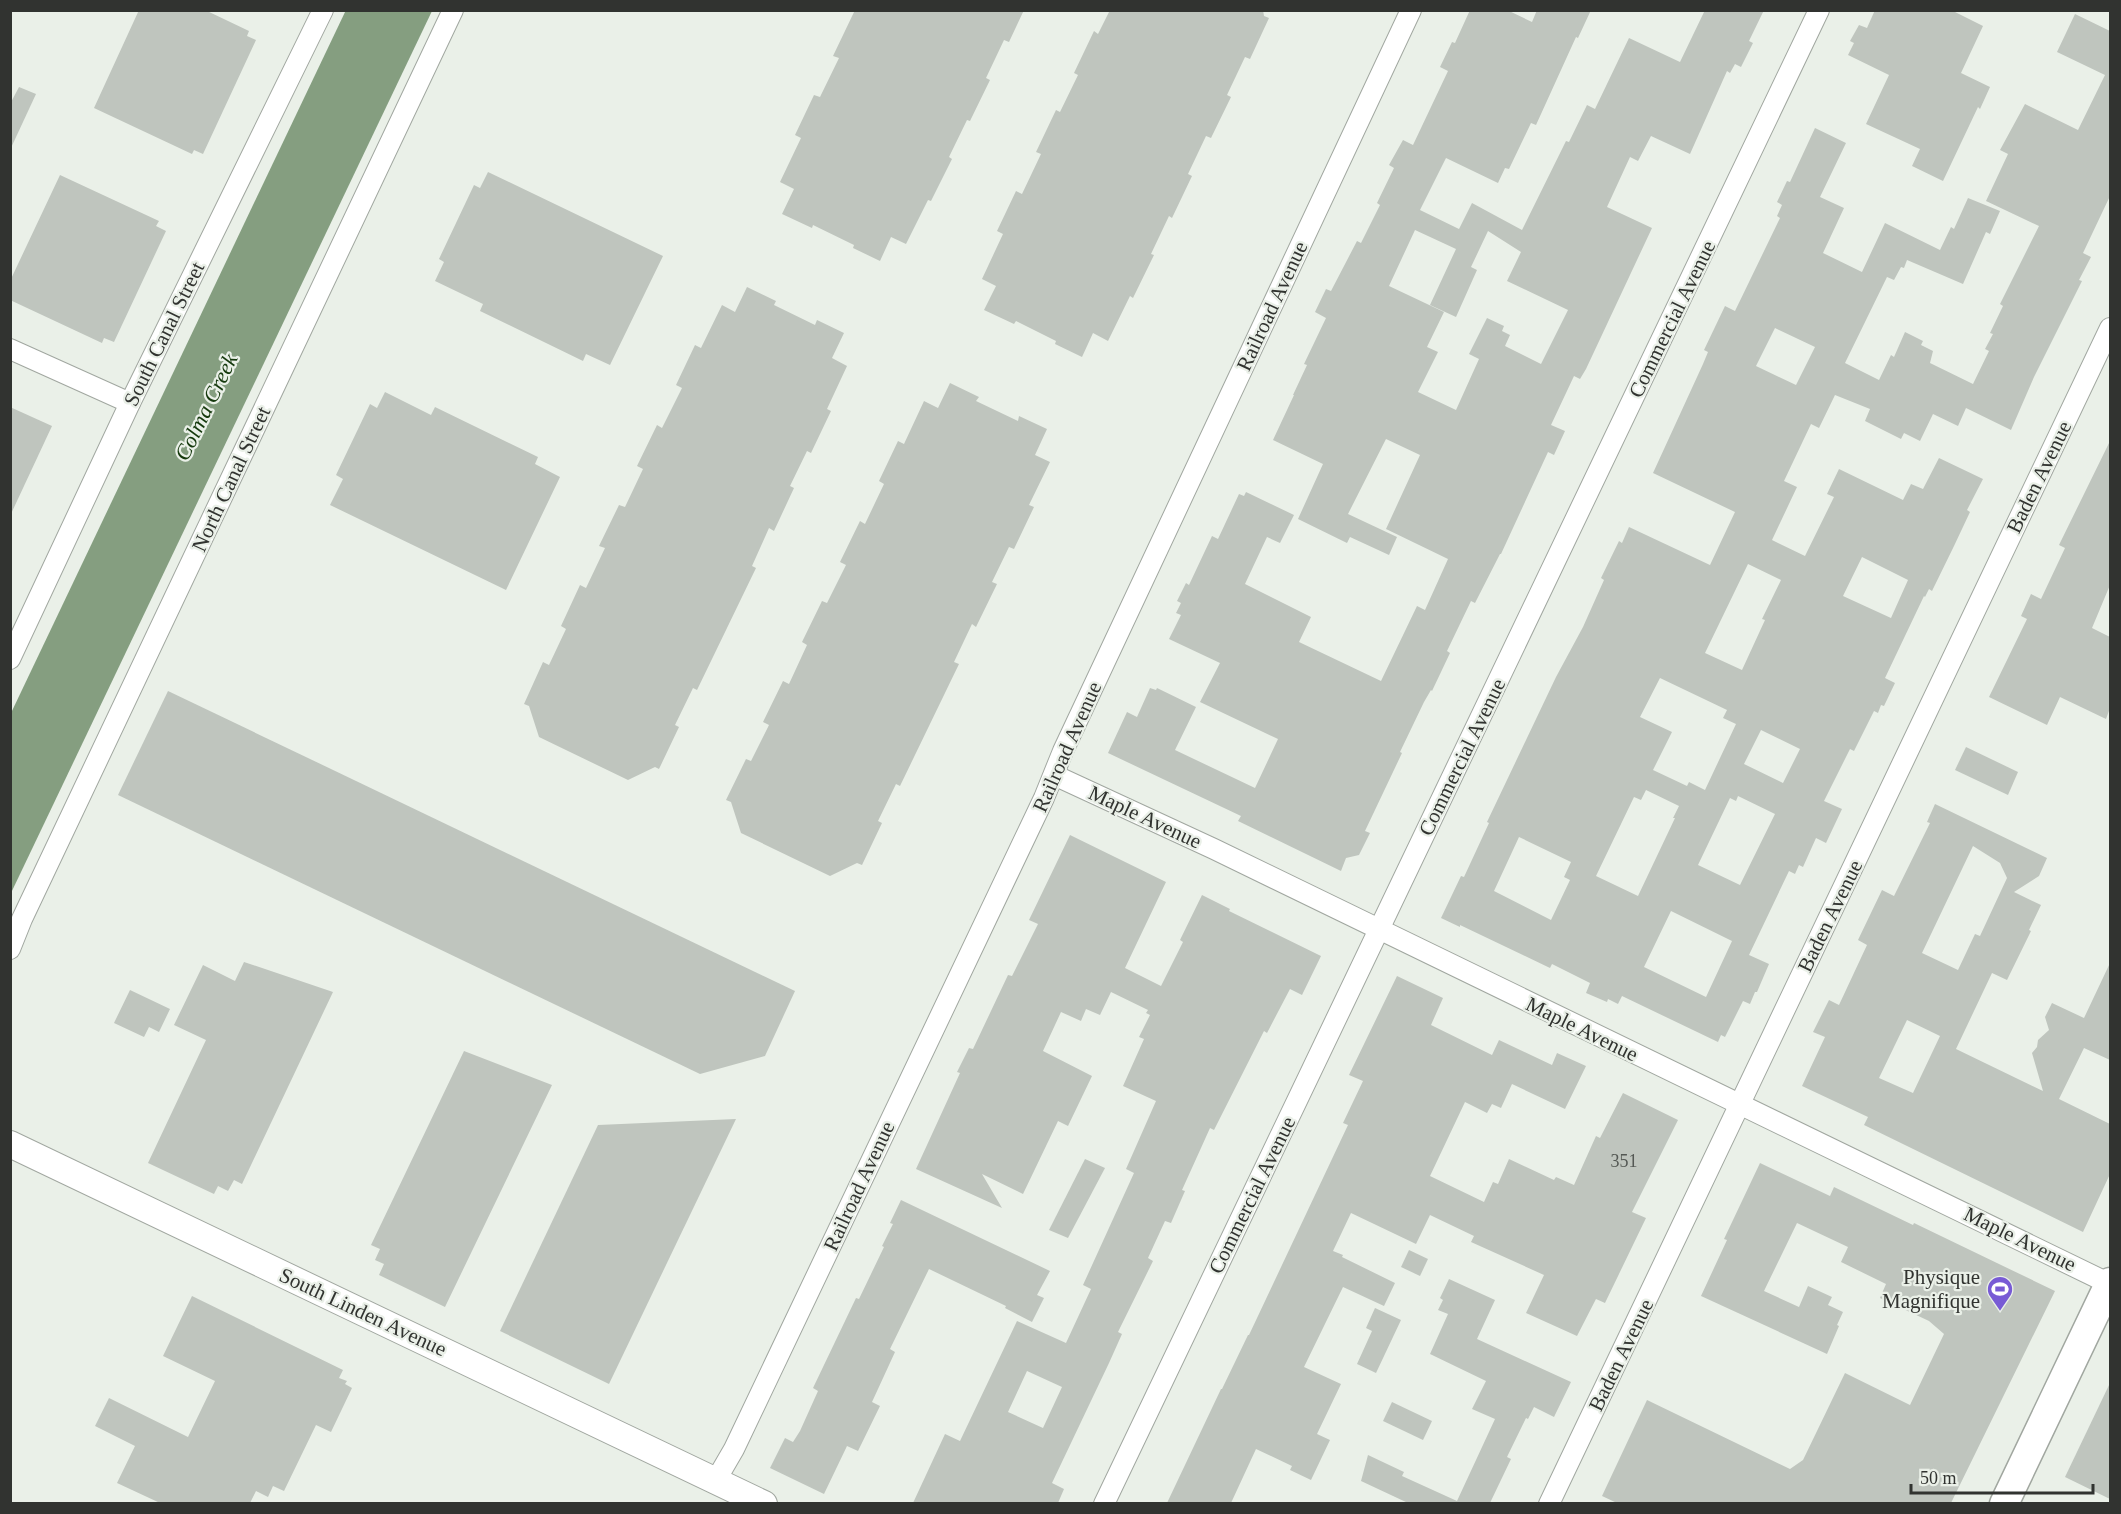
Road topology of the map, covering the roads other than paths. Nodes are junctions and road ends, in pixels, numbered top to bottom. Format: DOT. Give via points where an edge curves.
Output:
graph roads {
  1 [pos="323,10"];
  2 [pos="453,10"];
  3 [pos="1411,10"];
  4 [pos="1819,10"];
  5 [pos="2110,328"];
  6 [pos="10,349"];
  7 [pos="130,403"];
  8 [pos="10,659"];
  9 [pos="1054,775"];
  10 [pos="1380,929"];
  11 [pos="10,949"];
  12 [pos="1740,1104"];
  13 [pos="10,1144"];
  14 [pos="2110,1283"];
  15 [pos="716,1480"];
  16 [pos="764,1503"];
  17 [pos="1104,1503"];
  18 [pos="1549,1503"];
  19 [pos="2004,1503"];
  1 -- 7 [label="street, South Canal Street"];
  2 -- 11 [label="street, North Canal Street"];
  3 -- 9 [label="street, Railroad Avenue"];
  4 -- 10 [label="street, Commercial Avenue"];
  5 -- 12 [label="street, Baden Avenue"];
  6 -- 7 [label="street"];
  7 -- 8 [label="street, South Canal Street"];
  9 -- 10 [label="street, Maple Avenue"];
  9 -- 15 [label="street, Railroad Avenue"];
  10 -- 12 [label="street, Maple Avenue"];
  10 -- 17 [label="street, Commercial Avenue"];
  12 -- 14 [label="street, Maple Avenue"];
  12 -- 18 [label="street, Baden Avenue"];
  13 -- 15 [label="street, South Linden Avenue"];
  14 -- 19 [label="main road"];
  15 -- 16 [label="street, South Linden Avenue"];
}
